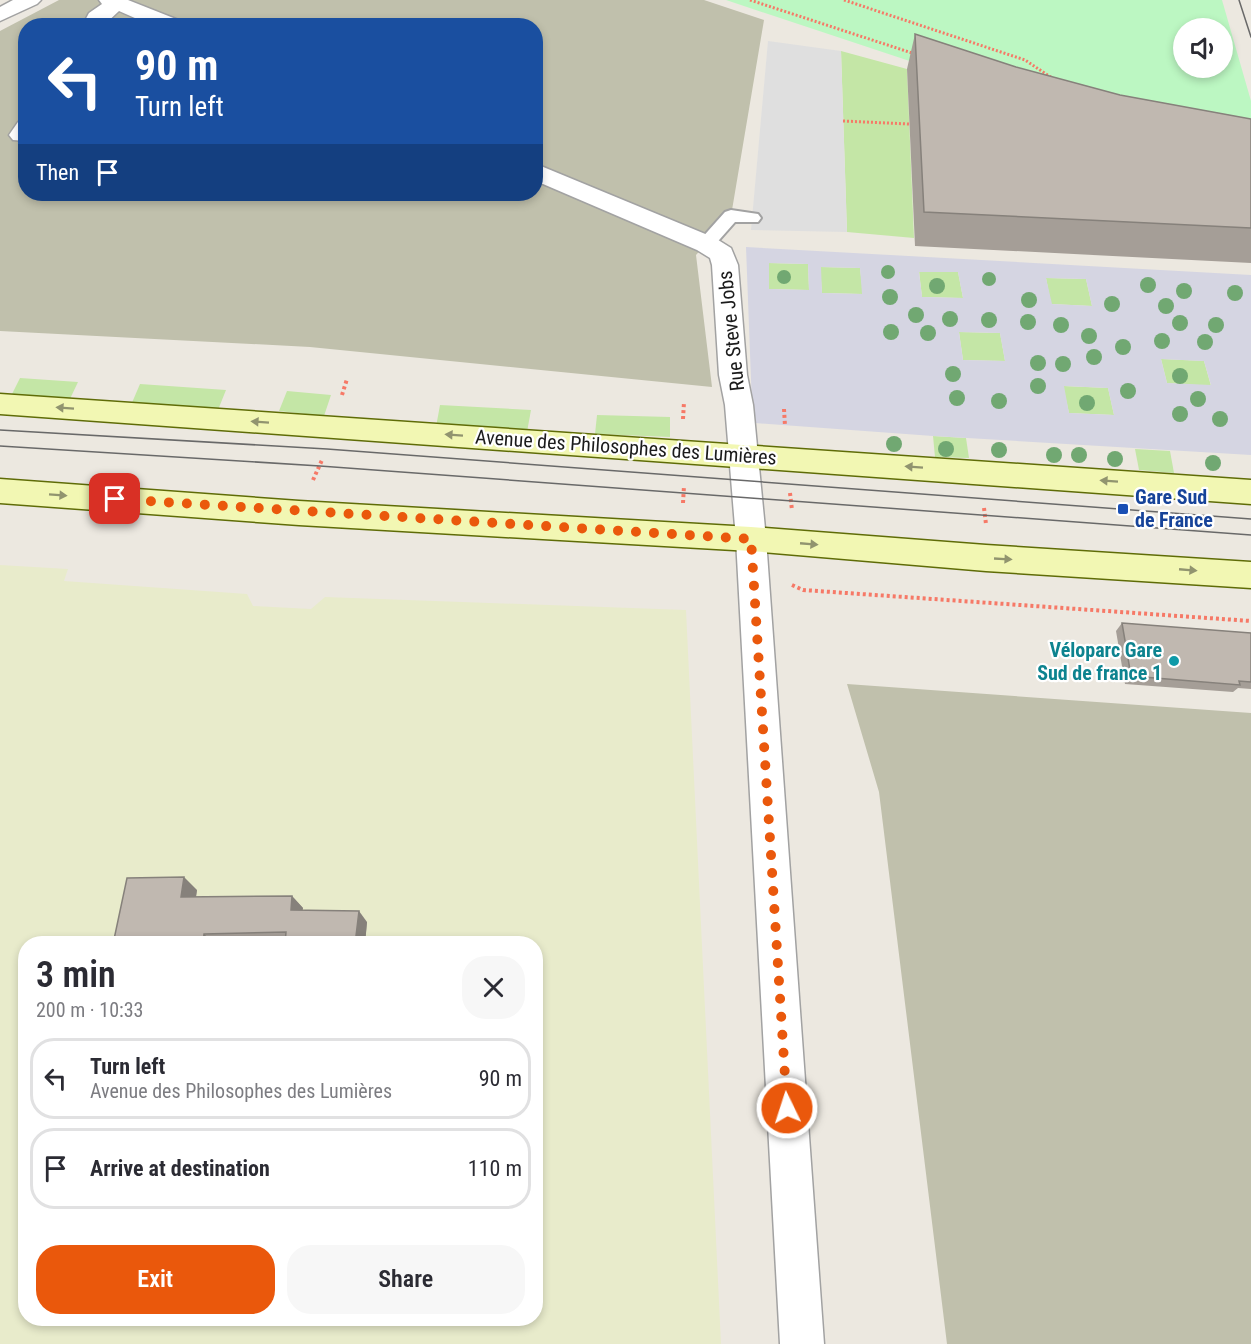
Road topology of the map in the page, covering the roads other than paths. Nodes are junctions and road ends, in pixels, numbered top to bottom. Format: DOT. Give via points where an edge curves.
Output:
graph roads {
  1 [pos="30,0"];
  2 [pos="113,1"];
  3 [pos="0,15"];
  4 [pos="97,18"];
  5 [pos="154,18"];
  6 [pos="543,175"];
  7 [pos="752,218"];
  8 [pos="706,244"];
  9 [pos="0,404"];
  10 [pos="743,456"];
  11 [pos="0,491"];
  12 [pos="1251,492"];
  13 [pos="751,539"];
  14 [pos="1251,575"];
  15 [pos="802,1344"];
  1 -- 3 [label="street"];
  2 -- 4 [label="street"];
  2 -- 5 [label="street"];
  6 -- 8 [label="street, Rue Steve Jobs"];
  7 -- 8 [label="lane" via="731,216"];
  8 -- 10 [label="street, Rue Steve Jobs" via="722,254 725,265"];
  10 -- 9 [label="street, Avenue des Philosophes des Lumières, one-way"];
  12 -- 10 [label="street, Avenue des Philosophes des Lumières, one-way"];
  10 -- 13 [label="street, Rue Steve Jobs"];
  11 -- 13 [label="street, one-way"];
  13 -- 14 [label="street, one-way"];
  13 -- 15 [label="street, Rue Steve Jobs"];
}
